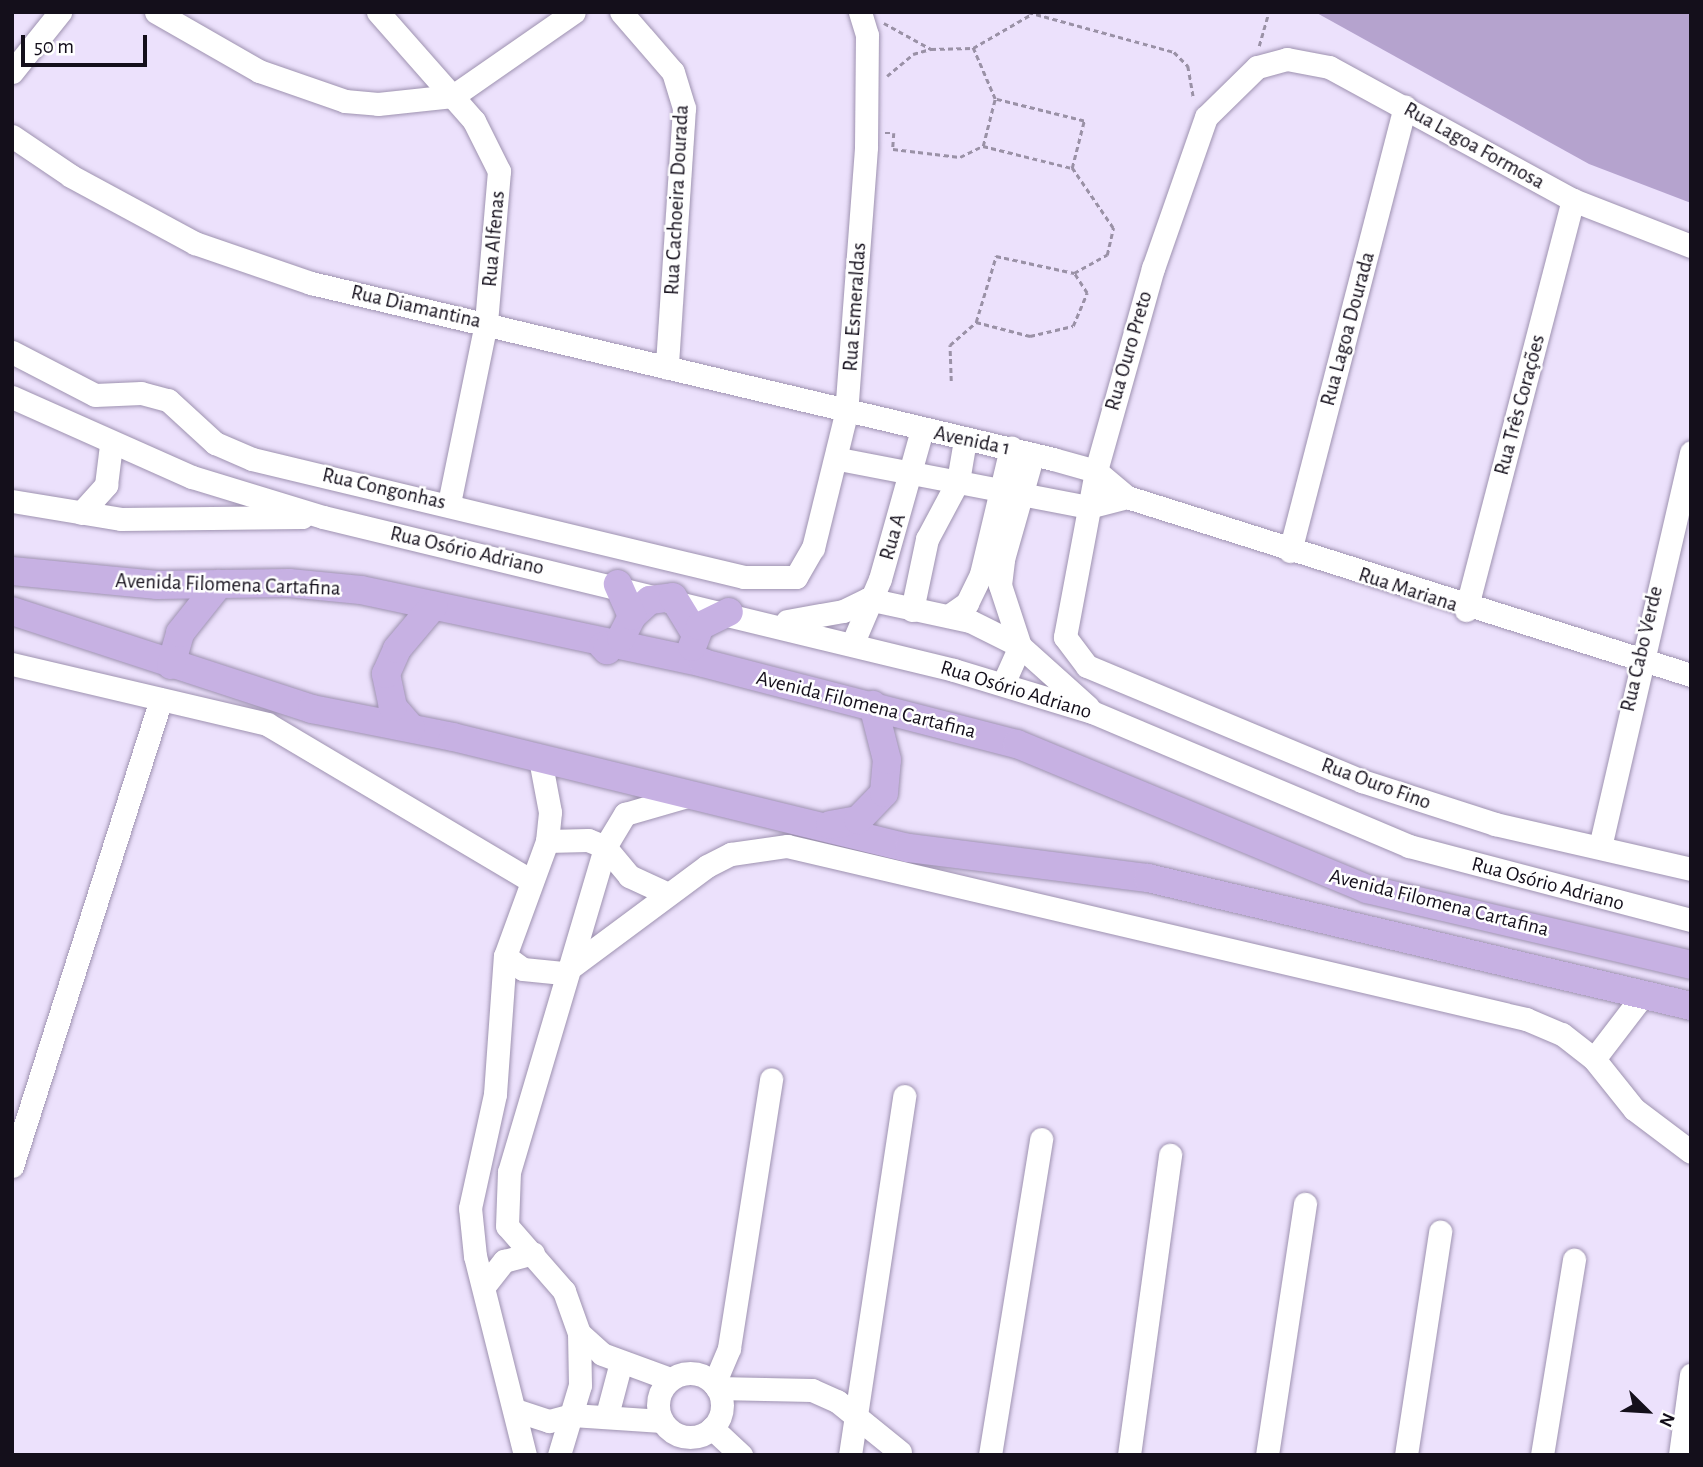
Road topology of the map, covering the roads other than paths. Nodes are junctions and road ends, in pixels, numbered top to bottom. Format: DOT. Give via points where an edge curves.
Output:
graph roads {
  1 [pos="60,12"];
  2 [pos="156,12"];
  3 [pos="379,12"];
  4 [pos="574,12"];
  5 [pos="621,12"];
  6 [pos="860,12"];
  7 [pos="1257,66"];
  8 [pos="12,72"];
  9 [pos="453,96"];
  10 [pos="1405,107"];
  11 [pos="12,136"];
  12 [pos="1573,200"];
  13 [pos="1691,246"];
  14 [pos="486,323"];
  15 [pos="12,352"];
  16 [pos="667,367"];
  17 [pos="12,397"];
  18 [pos="846,414"];
  19 [pos="922,430"];
  20 [pos="965,440"];
  21 [pos="111,445"];
  22 [pos="1022,451"];
  23 [pos="1691,452"];
  24 [pos="839,459"];
  25 [pos="914,469"];
  26 [pos="1096,471"];
  27 [pos="958,481"];
  28 [pos="1001,490"];
  29 [pos="1025,495"];
  30 [pos="1127,498"];
  31 [pos="12,502"];
  32 [pos="449,504"];
  33 [pos="1088,507"];
  34 [pos="81,513"];
  35 [pos="323,517"];
  36 [pos="1290,551"];
  37 [pos="12,571"];
  38 [pos="780,581"];
  39 [pos="219,584"];
  40 [pos="618,584"];
  41 [pos="673,597"];
  42 [pos="868,598"];
  43 [pos="434,604"];
  44 [pos="912,610"];
  45 [pos="1466,610"];
  46 [pos="12,611"];
  47 [pos="729,612"];
  48 [pos="950,615"];
  49 [pos="632,616"];
  50 [pos="777,623"];
  51 [pos="695,632"];
  52 [pos="598,640"];
  53 [pos="854,640"];
  54 [pos="1020,646"];
  55 [pos="1076,659"];
  56 [pos="703,663"];
  57 [pos="1638,663"];
  58 [pos="12,664"];
  59 [pos="171,664"];
  60 [pos="1691,675"];
  61 [pos="1003,684"];
  62 [pos="161,699"];
  63 [pos="873,705"];
  64 [pos="1092,712"];
  65 [pos="411,728"];
  66 [pos="540,759"];
  67 [pos="687,796"];
  68 [pos="824,825"];
  69 [pos="547,841"];
  70 [pos="1600,846"];
  71 [pos="605,847"];
  72 [pos="1691,869"];
  73 [pos="530,880"];
  74 [pos="668,894"];
  75 [pos="1691,920"];
  76 [pos="505,956"];
  77 [pos="1691,965"];
  78 [pos="564,973"];
  79 [pos="1643,995"];
  80 [pos="1691,1006"];
  81 [pos="1594,1059"];
  82 [pos="771,1079"];
  83 [pos="904,1096"];
  84 [pos="1041,1139"];
  85 [pos="1691,1152"];
  86 [pos="1170,1155"];
  87 [pos="12,1166"];
  88 [pos="1305,1204"];
  89 [pos="1440,1232"];
  90 [pos="533,1253"];
  91 [pos="1574,1260"];
  92 [pos="485,1285"];
  93 [pos="579,1333"];
  94 [pos="621,1362"];
  95 [pos="1691,1375"];
  96 [pos="670,1379"];
  97 [pos="715,1386"];
  98 [pos="515,1410"];
  99 [pos="572,1415"];
  100 [pos="607,1415"];
  101 [pos="857,1418"];
  102 [pos="662,1421"];
  103 [pos="710,1430"];
  104 [pos="898,1454"];
  105 [pos="525,1455"];
  106 [pos="559,1455"];
  107 [pos="711,1455"];
  108 [pos="741,1455"];
  109 [pos="850,1455"];
  110 [pos="989,1455"];
  111 [pos="1129,1455"];
  112 [pos="1267,1455"];
  113 [pos="1406,1455"];
  114 [pos="1542,1455"];
  115 [pos="1680,1455"];
  1 -- 8 [label="street"];
  2 -- 9 [label="street" via="250,66 335,98 377,104"];
  3 -- 9 [label="street, Rua Alfenas"];
  4 -- 9 [label="street"];
  5 -- 16 [label="street, Rua Cachoeira Dourada" via="673,72 684,108"];
  6 -- 18 [label="street, Rua Esmeraldas" via="869,63"];
  7 -- 10 [label="street, Rua Lagoa Formosa" via="1307,60"];
  7 -- 26 [label="street, Rua Ouro Preto" via="1222,96 1195,144"];
  9 -- 14 [label="street, Rua Alfenas" via="488,139 499,171"];
  10 -- 12 [label="street, Rua Lagoa Formosa"];
  10 -- 36 [label="street, Rua Lagoa Dourada"];
  11 -- 14 [label="street, Rua Diamantina" via="195,243 311,283"];
  12 -- 13 [label="street, Rua Lagoa Formosa"];
  12 -- 45 [label="street, Rua Três Corações"];
  14 -- 16 [label="street, Rua Diamantina"];
  14 -- 32 [label="street, Rua Alfenas"];
  15 -- 32 [label="street, Rua Congonhas" via="95,395 141,393 168,400 215,443 252,459"];
  16 -- 18 [label="street, Rua Diamantina"];
  17 -- 21 [label="street, Rua Osório Adriano"];
  18 -- 19 [label="street, Avenida 1"];
  18 -- 24 [label="street, Rua Esmeraldas"];
  19 -- 20 [label="street, Avenida 1"];
  19 -- 25 [label="street, Rua A"];
  20 -- 22 [label="street, Avenida 1"];
  20 -- 27 [label="street, Rua A"];
  21 -- 34 [label="street" via="106,485"];
  21 -- 35 [label="street, Rua Osório Adriano"];
  22 -- 26 [label="street, Avenida 1"];
  22 -- 28 [label="street"];
  22 -- 29 [label="street"];
  23 -- 57 [label="street, Rua Cabo Verde"];
  24 -- 25 [label="street"];
  24 -- 38 [label="street, Rua Esmeraldas" via="809,561 796,577"];
  25 -- 27 [label="street"];
  25 -- 42 [label="street, Rua A" via="880,579"];
  26 -- 30 [label="street, Rua Mariana"];
  26 -- 33 [label="street, Rua Ouro Preto"];
  27 -- 28 [label="street"];
  27 -- 44 [label="street, Rua A" via="927,539"];
  28 -- 29 [label="street"];
  28 -- 48 [label="street" via="974,592"];
  29 -- 33 [label="street"];
  29 -- 54 [label="street" via="1010,530 1000,585"];
  30 -- 33 [label="street"];
  30 -- 36 [label="street, Rua Mariana"];
  31 -- 34 [label="street, Rua Osório Adriano"];
  32 -- 38 [label="street, Rua Congonhas"];
  33 -- 55 [label="street, Rua Ouro Preto" via="1066,619 1065,636"];
  34 -- 35 [label="street, Rua Osório Adriano" via="157,521"];
  35 -- 40 [label="street, Rua Osório Adriano"];
  36 -- 45 [label="street, Rua Mariana"];
  37 -- 39 [label="main road, Avenida Filomena Cartafina" via="95,581"];
  39 -- 43 [label="main road, Avenida Filomena Cartafina" via="289,583"];
  39 -- 59 [label="main road" via="180,633"];
  40 -- 41 [label="street, Rua Osório Adriano"];
  40 -- 49 [label="main road"];
  41 -- 47 [label="street, Rua Osório Adriano"];
  41 -- 49 [label="main road" via="650,600"];
  41 -- 51 [label="main road"];
  42 -- 44 [label="street"];
  42 -- 50 [label="street" via="843,611"];
  42 -- 53 [label="street, Rua A"];
  43 -- 52 [label="main road, Avenida Filomena Cartafina"];
  43 -- 65 [label="main road" via="397,649 386,674 393,707"];
  44 -- 48 [label="street"];
  45 -- 57 [label="street, Rua Mariana"];
  46 -- 59 [label="main road, Avenida Filomena Cartafina"];
  47 -- 50 [label="street, Rua Osório Adriano"];
  47 -- 51 [label="main road" via="709,618"];
  48 -- 54 [label="street"];
  49 -- 52 [label="main road" via="613,646 607,650"];
  50 -- 53 [label="street, Rua Osório Adriano"];
  51 -- 56 [label="main road" via="695,666"];
  52 -- 56 [label="main road, Avenida Filomena Cartafina"];
  53 -- 61 [label="street, Rua Osório Adriano"];
  54 -- 61 [label="street"];
  54 -- 64 [label="street"];
  55 -- 70 [label="street, Rua Ouro Fino" via="1362,781 1495,824"];
  56 -- 63 [label="main road, Avenida Filomena Cartafina"];
  57 -- 60 [label="street, Rua Mariana"];
  57 -- 70 [label="street, Rua Cabo Verde"];
  58 -- 62 [label="street"];
  59 -- 65 [label="main road, Avenida Filomena Cartafina" via="312,709"];
  61 -- 64 [label="street, Rua Osório Adriano"];
  62 -- 73 [label="street" via="267,724"];
  62 -- 87 [label="street"];
  63 -- 68 [label="main road" via="889,772 884,793 858,820"];
  63 -- 77 [label="main road, Avenida Filomena Cartafina" via="1094,771 1284,860 1367,889"];
  64 -- 75 [label="street, Rua Osório Adriano" via="1409,846"];
  65 -- 66 [label="main road, Avenida Filomena Cartafina"];
  66 -- 67 [label="main road, Avenida Filomena Cartafina"];
  66 -- 69 [label="street" via="550,812"];
  67 -- 68 [label="main road, Avenida Filomena Cartafina"];
  67 -- 71 [label="street" via="625,814"];
  68 -- 79 [label="main road, Avenida Filomena Cartafina" via="948,855 1148,878"];
  69 -- 71 [label="street" via="588,840"];
  69 -- 73 [label="street"];
  70 -- 72 [label="street, Rua Ouro Fino"];
  71 -- 74 [label="street" via="629,876"];
  71 -- 78 [label="street"];
  73 -- 76 [label="street"];
  74 -- 78 [label="street"];
  74 -- 81 [label="street" via="731,854 787,846 1526,1019 1562,1034"];
  76 -- 78 [label="street" via="523,969"];
  76 -- 92 [label="street" via="495,1094 470,1208"];
  78 -- 90 [label="street" via="521,1122 504,1214 513,1234"];
  79 -- 80 [label="main road, Avenida Filomena Cartafina"];
  79 -- 81 [label="street"];
  81 -- 85 [label="street" via="1633,1109"];
  82 -- 97 [label="street" via="731,1338"];
  83 -- 101 [label="street"];
  84 -- 110 [label="street"];
  86 -- 111 [label="street"];
  88 -- 112 [label="street"];
  89 -- 113 [label="street"];
  90 -- 92 [label="street" via="504,1261"];
  90 -- 93 [label="street" via="564,1290"];
  91 -- 114 [label="street"];
  92 -- 98 [label="street"];
  93 -- 94 [label="street"];
  93 -- 99 [label="street" via="582,1363"];
  94 -- 96 [label="street"];
  94 -- 100 [label="street"];
  95 -- 115 [label="street"];
  96 -- 97 [label="street" via="693,1373"];
  96 -- 102 [label="street" via="658,1398"];
  97 -- 101 [label="street" via="812,1390"];
  97 -- 103 [label="street" via="721,1409"];
  98 -- 99 [label="street" via="537,1420"];
  98 -- 105 [label="street"];
  99 -- 100 [label="street"];
  99 -- 106 [label="street"];
  100 -- 102 [label="street"];
  101 -- 104 [label="street"];
  101 -- 109 [label="street"];
  102 -- 103 [label="street" via="688,1437"];
  103 -- 107 [label="street"];
  103 -- 108 [label="street"];
}
